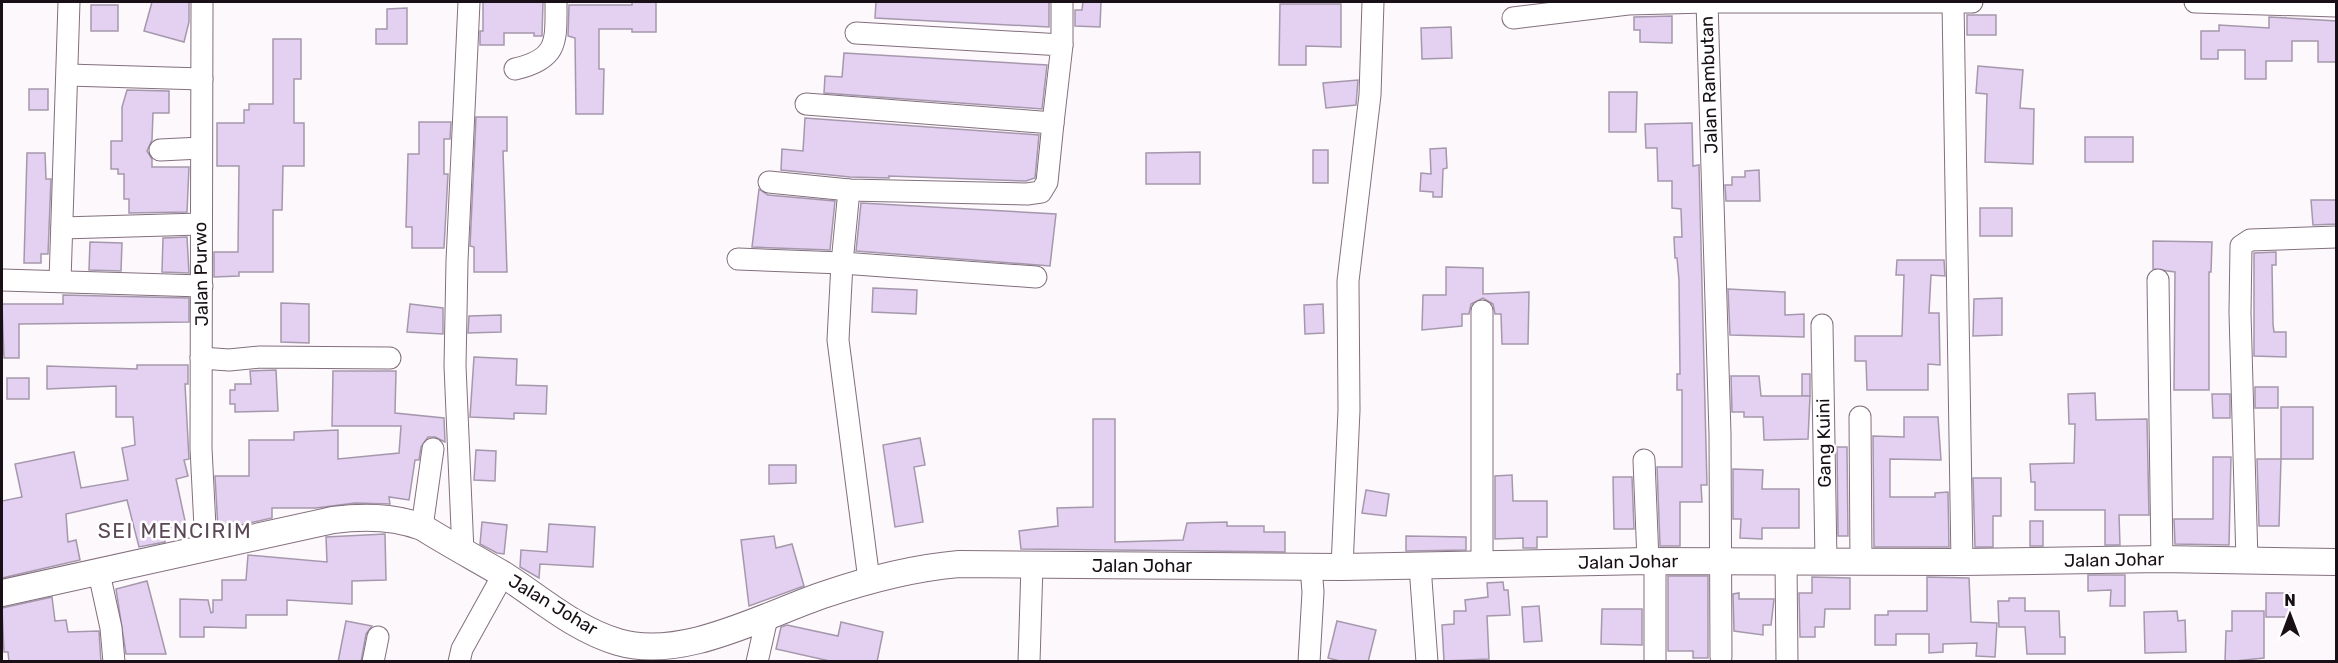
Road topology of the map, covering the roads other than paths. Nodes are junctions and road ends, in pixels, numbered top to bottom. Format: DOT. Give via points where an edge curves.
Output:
graph roads {
  1 [pos="69,2"];
  2 [pos="202,2"];
  3 [pos="469,2"];
  4 [pos="556,2"];
  5 [pos="1062,2"];
  6 [pos="1372,2"];
  7 [pos="1707,2"];
  8 [pos="1831,2"];
  9 [pos="1953,2"];
  10 [pos="1972,2"];
  11 [pos="2195,2"];
  12 [pos="1628,3"];
  13 [pos="2327,5"];
  14 [pos="1513,18"];
  15 [pos="856,33"];
  16 [pos="1062,45"];
  17 [pos="515,69"];
  18 [pos="68,75"];
  19 [pos="202,79"];
  20 [pos="806,104"];
  21 [pos="1053,123"];
  22 [pos="201,148"];
  23 [pos="160,150"];
  24 [pos="769,182"];
  25 [pos="849,190"];
  26 [pos="200,224"];
  27 [pos="62,228"];
  28 [pos="2337,237"];
  29 [pos="738,259"];
  30 [pos="842,263"];
  31 [pos="1036,277"];
  32 [pos="2,280"];
  33 [pos="2157,280"];
  34 [pos="60,281"];
  35 [pos="202,286"];
  36 [pos="1482,311"];
  37 [pos="1822,325"];
  38 [pos="201,358"];
  39 [pos="390,358"];
  40 [pos="1860,417"];
  41 [pos="433,449"];
  42 [pos="1644,460"];
  43 [pos="422,527"];
  44 [pos="206,547"];
  45 [pos="463,552"];
  46 [pos="2162,559"];
  47 [pos="1652,561"];
  48 [pos="1721,561"];
  49 [pos="1786,561"];
  50 [pos="1826,561"];
  51 [pos="1860,561"];
  52 [pos="2247,561"];
  53 [pos="1962,562"];
  54 [pos="2337,562"];
  55 [pos="1482,564"];
  56 [pos="1032,565"];
  57 [pos="1420,566"];
  58 [pos="1311,567"];
  59 [pos="1342,567"];
  60 [pos="99,573"];
  61 [pos="503,575"];
  62 [pos="869,580"];
  63 [pos="2,593"];
  64 [pos="768,618"];
  65 [pos="378,637"];
  66 [pos="1721,657"];
  67 [pos="114,662"];
  68 [pos="373,662"];
  69 [pos="459,662"];
  70 [pos="757,662"];
  71 [pos="1029,662"];
  72 [pos="1309,662"];
  73 [pos="1427,662"];
  74 [pos="1655,662"];
  75 [pos="1787,662"];
  1 -- 18 [label="street"];
  2 -- 19 [label="street, Jalan Purwo"];
  3 -- 45 [label="street" via="455,366"];
  4 -- 17 [label="street" via="556,36 547,57 535,65"];
  5 -- 16 [label="street"];
  6 -- 59 [label="street" via="1370,95 1348,281 1349,410"];
  7 -- 8 [label="street, Jalan Rambutan"];
  7 -- 12 [label="street"];
  7 -- 48 [label="street, Jalan Rambutan"];
  8 -- 9 [label="street, Jalan Rambutan"];
  9 -- 10 [label="street, Jalan Rambutan"];
  9 -- 53 [label="street"];
  11 -- 13 [label="street"];
  12 -- 14 [label="street"];
  15 -- 16 [label="street"];
  16 -- 21 [label="street"];
  18 -- 19 [label="street"];
  18 -- 27 [label="street"];
  19 -- 22 [label="street, Jalan Purwo"];
  20 -- 21 [label="street"];
  21 -- 25 [label="street" via="1047,182 1041,192"];
  22 -- 23 [label="street"];
  22 -- 26 [label="street, Jalan Purwo"];
  24 -- 25 [label="street"];
  25 -- 30 [label="street"];
  26 -- 27 [label="street"];
  26 -- 35 [label="street, Jalan Purwo"];
  27 -- 34 [label="street"];
  28 -- 52 [label="street" via="2250,240 2241,246"];
  29 -- 30 [label="street"];
  30 -- 31 [label="street"];
  30 -- 62 [label="street" via="838,340"];
  32 -- 34 [label="street"];
  33 -- 46 [label="street"];
  34 -- 35 [label="street"];
  35 -- 38 [label="street, Jalan Purwo"];
  36 -- 55 [label="street"];
  37 -- 50 [label="street, Gang Kuini"];
  38 -- 39 [label="street"];
  38 -- 44 [label="street, Jalan Purwo"];
  40 -- 51 [label="street"];
  41 -- 43 [label="street"];
  42 -- 47 [label="street"];
  43 -- 44 [label="street, Jalan Johar" via="390,519 354,517"];
  43 -- 45 [label="street, Jalan Johar"];
  44 -- 60 [label="street, Jalan Johar"];
  45 -- 61 [label="street, Jalan Johar"];
  46 -- 52 [label="street, Jalan Johar"];
  46 -- 53 [label="street, Jalan Johar"];
  47 -- 48 [label="street, Jalan Johar"];
  47 -- 55 [label="street, Jalan Johar"];
  47 -- 74 [label="street"];
  48 -- 49 [label="street, Jalan Johar"];
  48 -- 66 [label="street, Jalan Rambutan"];
  49 -- 50 [label="street, Jalan Johar"];
  49 -- 75 [label="street"];
  50 -- 51 [label="street, Jalan Johar"];
  51 -- 53 [label="street, Jalan Johar"];
  52 -- 54 [label="street, Jalan Johar"];
  55 -- 57 [label="street, Jalan Johar"];
  56 -- 58 [label="street, Jalan Johar"];
  56 -- 62 [label="street, Jalan Johar" via="928,566"];
  56 -- 71 [label="street"];
  57 -- 59 [label="street, Jalan Johar"];
  57 -- 73 [label="street"];
  58 -- 59 [label="street, Jalan Johar"];
  58 -- 72 [label="street"];
  60 -- 63 [label="street, Jalan Johar"];
  60 -- 67 [label="street"];
  61 -- 64 [label="street, Jalan Johar" via="586,628 628,645 661,647"];
  61 -- 69 [label="street" via="462,649"];
  62 -- 64 [label="street, Jalan Johar"];
  64 -- 70 [label="street"];
  65 -- 68 [label="street"];
}
